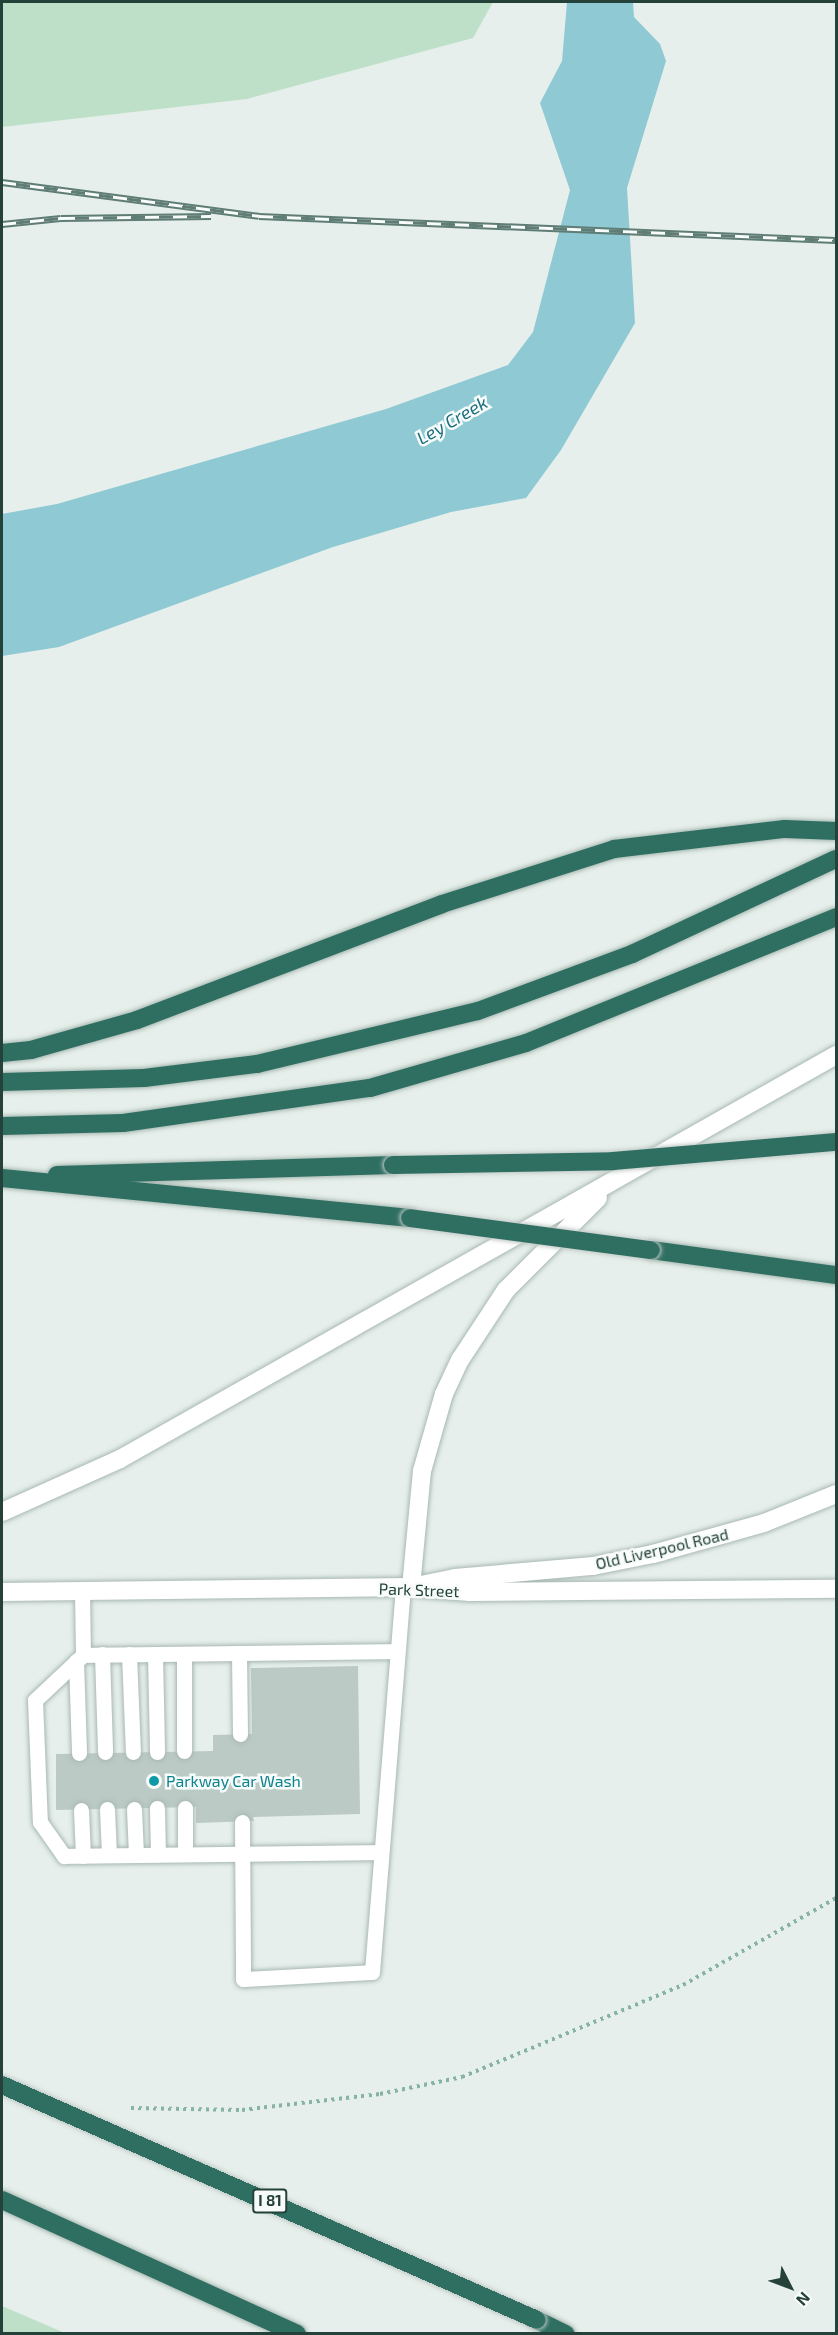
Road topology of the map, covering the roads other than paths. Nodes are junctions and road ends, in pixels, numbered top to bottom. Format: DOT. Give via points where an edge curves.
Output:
graph roads {
  1 [pos="837,831"];
  2 [pos="837,859"];
  3 [pos="837,917"];
  4 [pos="2,1053"];
  5 [pos="837,1055"];
  6 [pos="2,1082"];
  7 [pos="2,1126"];
  8 [pos="837,1142"];
  9 [pos="2,1177"];
  10 [pos="614,1182"];
  11 [pos="837,1275"];
  12 [pos="837,1494"];
  13 [pos="2,1512"];
  14 [pos="407,1588"];
  15 [pos="837,1589"];
  16 [pos="82,1591"];
  17 [pos="2,1592"];
  18 [pos="397,1651"];
  19 [pos="239,1653"];
  20 [pos="102,1654"];
  21 [pos="129,1654"];
  22 [pos="155,1654"];
  23 [pos="184,1654"];
  24 [pos="79,1658"];
  25 [pos="240,1734"];
  26 [pos="184,1751"];
  27 [pos="105,1752"];
  28 [pos="133,1752"];
  29 [pos="157,1752"];
  30 [pos="79,1753"];
  31 [pos="157,1808"];
  32 [pos="185,1808"];
  33 [pos="107,1809"];
  34 [pos="134,1809"];
  35 [pos="81,1810"];
  36 [pos="242,1822"];
  37 [pos="242,1852"];
  38 [pos="381,1852"];
  39 [pos="185,1853"];
  40 [pos="136,1854"];
  41 [pos="158,1854"];
  42 [pos="109,1855"];
  43 [pos="83,1856"];
  44 [pos="2,2085"];
  45 [pos="2,2200"];
  46 [pos="297,2334"];
  47 [pos="566,2334"];
  1 -- 4 [label="highway" via="785,829 614,849 442,904 136,1020 31,1050"];
  2 -- 6 [label="highway" via="632,954 478,1011 257,1064 144,1078"];
  3 -- 7 [label="highway" via="526,1043 370,1088 123,1123"];
  5 -- 10 [label="main road"];
  8 -- 9 [label="highway, bridge" via="613,1161"];
  9 -- 11 [label="highway, bridge" via="410,1218"];
  10 -- 13 [label="main road" via="120,1459"];
  10 -- 14 [label="main road" via="506,1290 460,1360 444,1394 422,1471"];
  12 -- 14 [label="main road, Old Liverpool Road" via="764,1523 653,1554 593,1566 454,1578"];
  14 -- 15 [label="main road, Park Street" via="470,1592"];
  14 -- 16 [label="main road, Park Street"];
  14 -- 18 [label="lane"];
  16 -- 17 [label="main road, Park Street"];
  16 -- 24 [label="lane"];
  18 -- 19 [label="lane"];
  18 -- 38 [label="lane"];
  19 -- 23 [label="lane"];
  19 -- 25 [label="lane"];
  20 -- 21 [label="lane"];
  20 -- 24 [label="lane"];
  20 -- 27 [label="lane"];
  21 -- 22 [label="lane"];
  21 -- 28 [label="lane"];
  22 -- 23 [label="lane"];
  22 -- 29 [label="lane"];
  23 -- 26 [label="lane"];
  24 -- 30 [label="lane"];
  24 -- 43 [label="lane" via="35,1700 40,1822 64,1856"];
  31 -- 41 [label="lane"];
  32 -- 39 [label="lane"];
  33 -- 42 [label="lane"];
  34 -- 40 [label="lane"];
  35 -- 43 [label="lane"];
  36 -- 37 [label="lane"];
  37 -- 38 [label="lane"];
  37 -- 38 [label="lane" via="243,1979 372,1972"];
  37 -- 39 [label="lane"];
  39 -- 41 [label="lane"];
  40 -- 41 [label="lane"];
  40 -- 42 [label="lane"];
  42 -- 43 [label="lane"];
  44 -- 47 [label="highway, I 81, bridge"];
  45 -- 46 [label="highway"];
}
